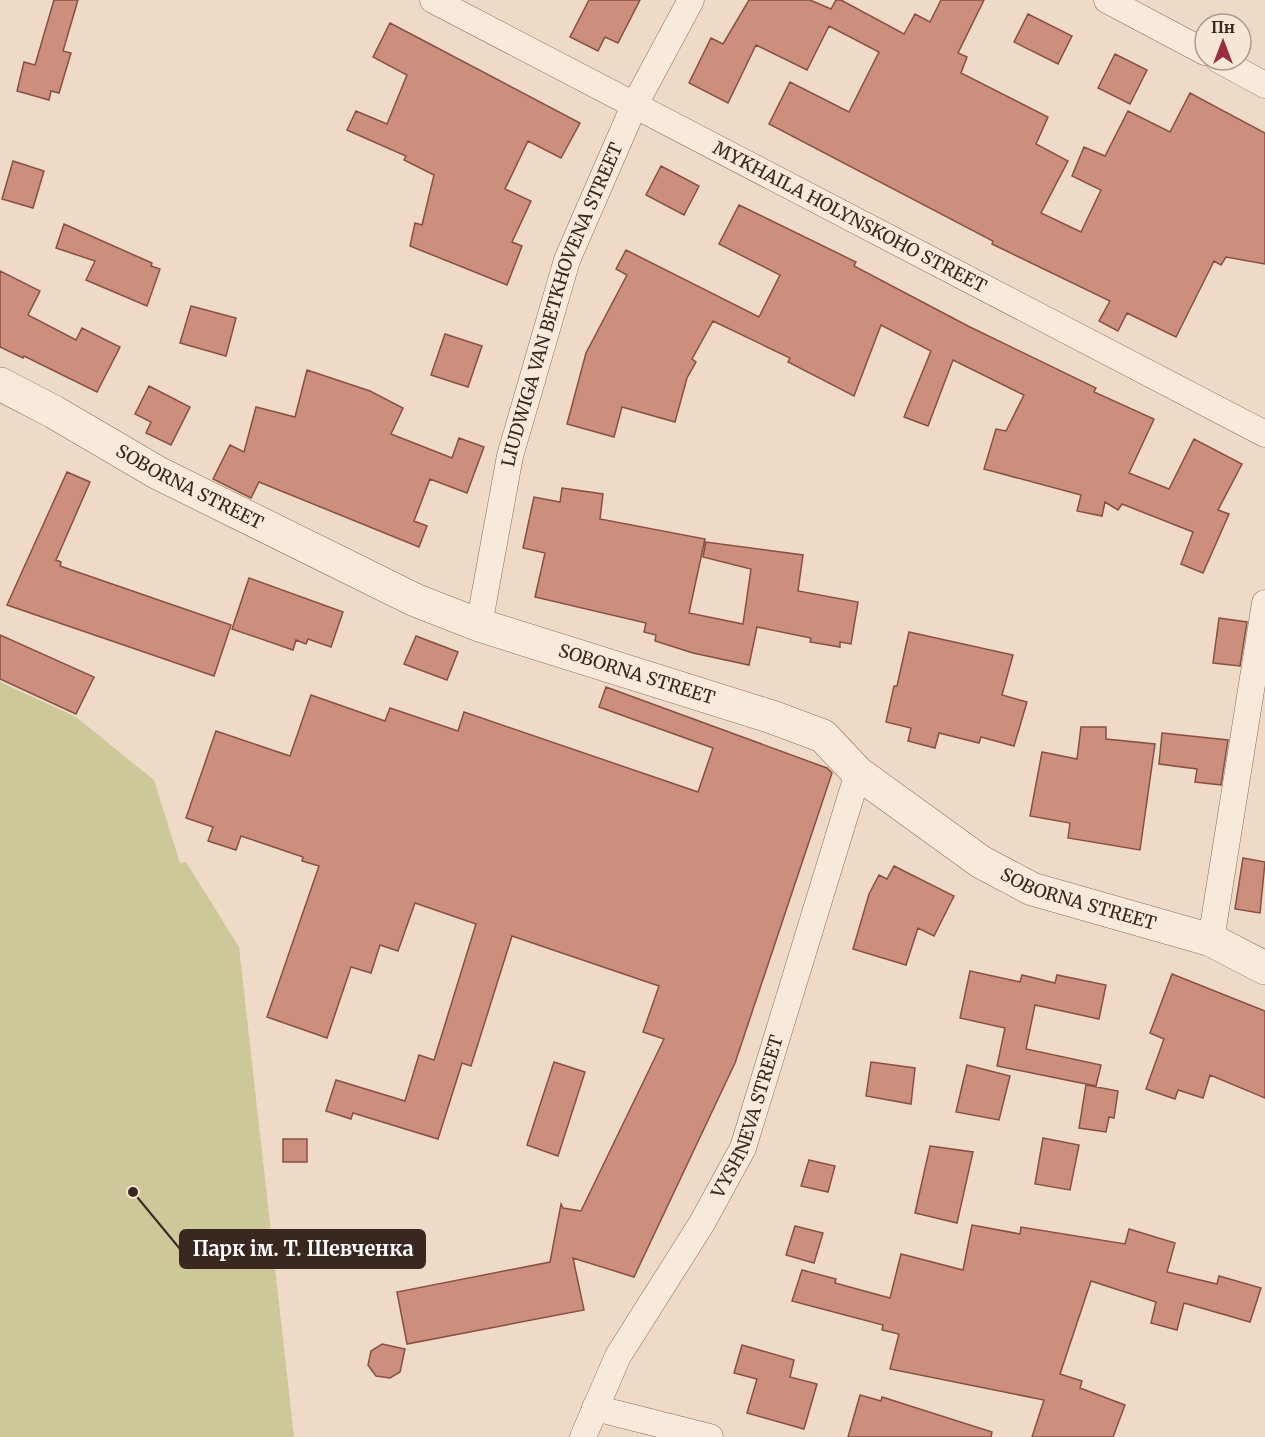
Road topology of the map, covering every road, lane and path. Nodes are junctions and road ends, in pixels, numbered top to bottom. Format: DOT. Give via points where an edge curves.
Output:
graph roads {
  1 [pos="433,0"];
  2 [pos="691,0"];
  3 [pos="1107,0"];
  4 [pos="1193,46"];
  5 [pos="1241,72"];
  6 [pos="1265,85"];
  7 [pos="634,106"];
  8 [pos="0,384"];
  9 [pos="1265,434"];
  10 [pos="1265,603"];
  11 [pos="479,625"];
  12 [pos="858,773"];
  13 [pos="1211,940"];
  14 [pos="1265,968"];
  15 [pos="595,1408"];
  16 [pos="583,1437"];
  17 [pos="710,1437"];
  1 -- 7 [label="street, MYKHAILA HOLYNSKOHO STREET"];
  2 -- 7 [label="street, LIUDWIGA VAN BETKHOVENA STREET"];
  3 -- 4 [label="street"];
  5 -- 6 [label="street"];
  7 -- 9 [label="street, MYKHAILA HOLYNSKOHO STREET"];
  7 -- 11 [label="street, LIUDWIGA VAN BETKHOVENA STREET" via="564,271 510,456"];
  8 -- 11 [label="street, SOBORNA STREET" via="262,526 415,600"];
  10 -- 13 [label="street"];
  11 -- 12 [label="street, SOBORNA STREET" via="823,736"];
  12 -- 13 [label="street, SOBORNA STREET" via="981,862 1032,890"];
  12 -- 15 [label="street, VYSHNEVA STREET" via="743,1148 702,1223 618,1356"];
  13 -- 14 [label="street, SOBORNA STREET"];
  15 -- 16 [label="street, VYSHNEVA STREET"];
  15 -- 17 [label="street"];
}
